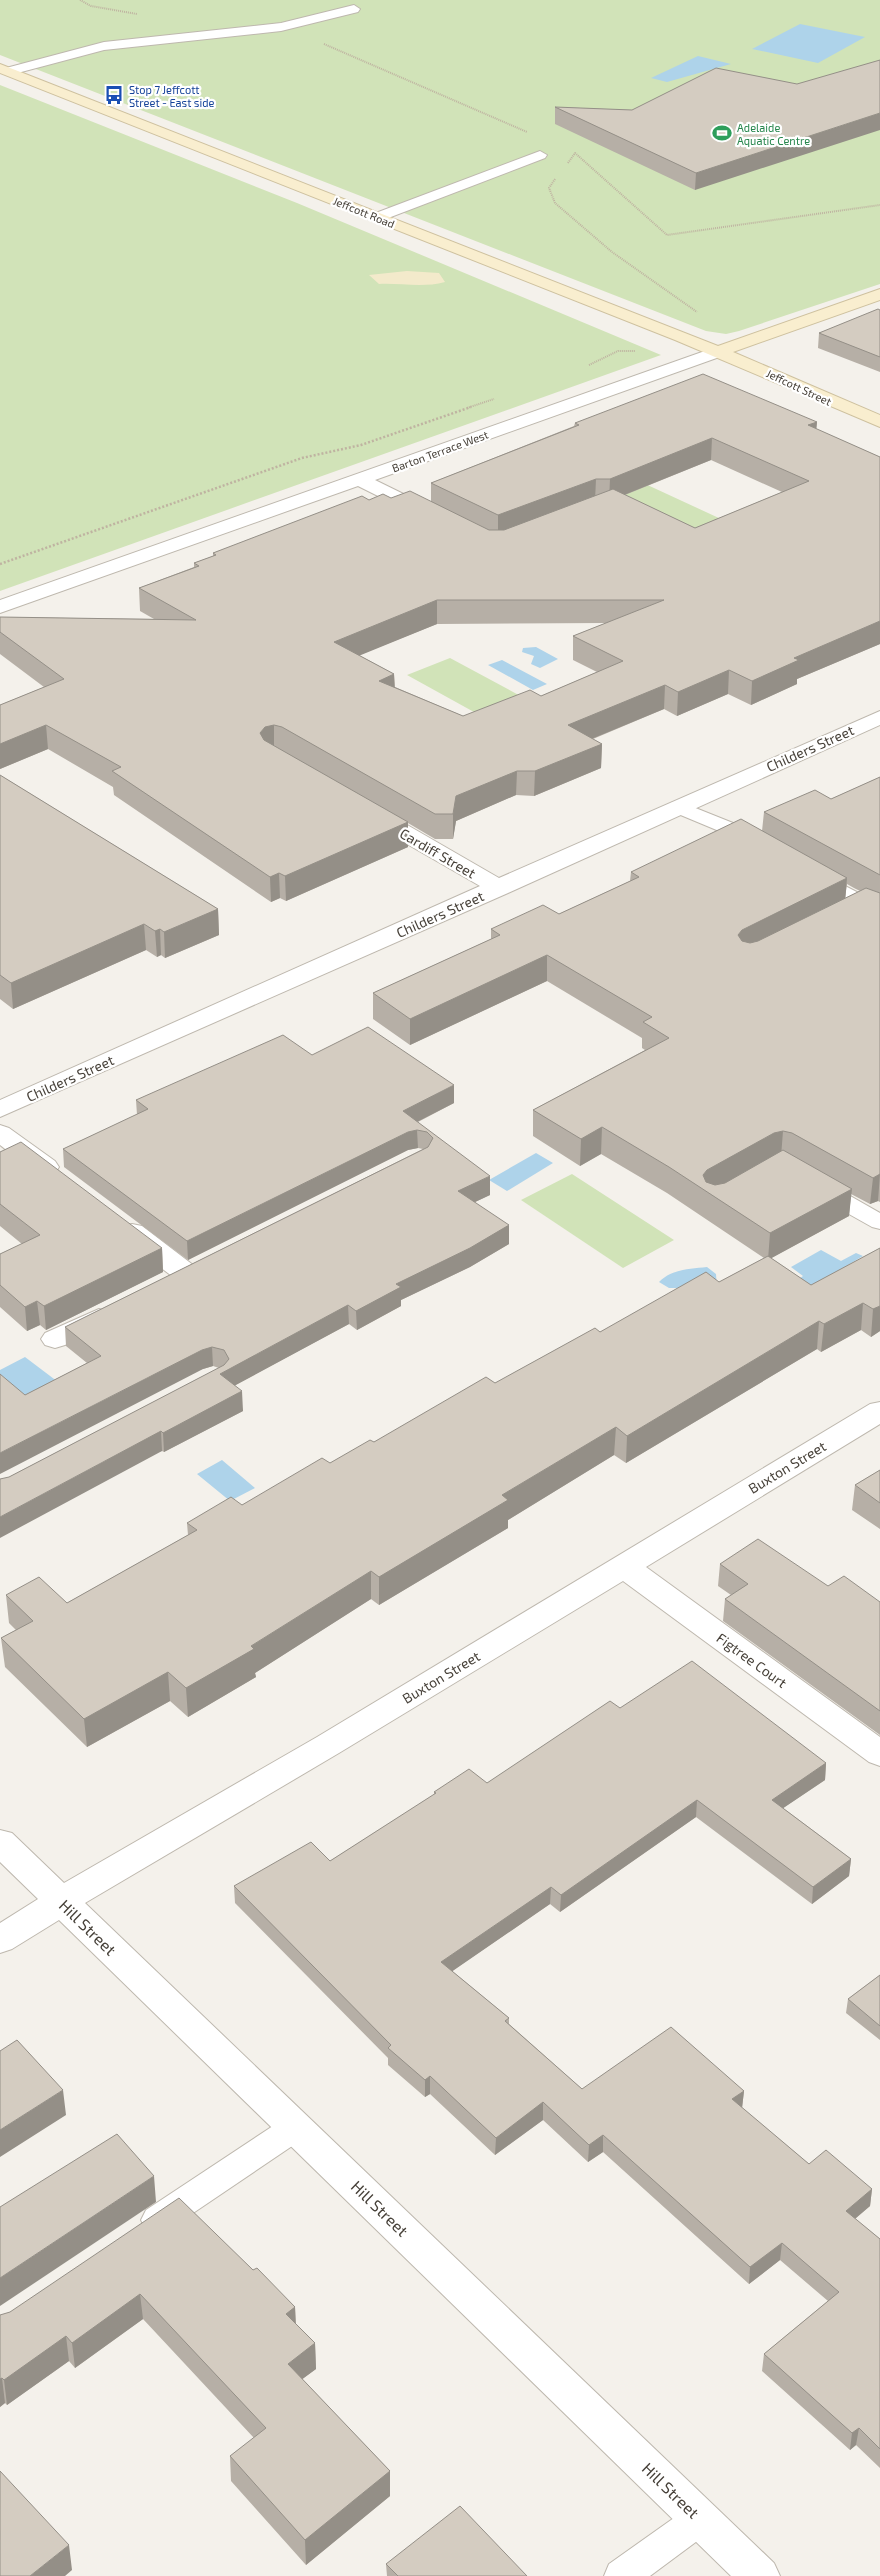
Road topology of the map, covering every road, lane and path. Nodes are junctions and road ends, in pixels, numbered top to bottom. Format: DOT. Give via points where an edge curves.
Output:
graph roads {
  1 [pos="354,9"];
  2 [pos="322,18"];
  3 [pos="3,68"];
  4 [pos="392,73"];
  5 [pos="540,155"];
  6 [pos="565,167"];
  7 [pos="560,174"];
  8 [pos="880,205"];
  9 [pos="378,217"];
  10 [pos="880,294"];
  11 [pos="704,316"];
  12 [pos="641,350"];
  13 [pos="719,351"];
  14 [pos="589,366"];
  15 [pos="498,398"];
  16 [pos="880,422"];
  17 [pos="359,479"];
  18 [pos="445,522"];
  19 [pos="0,564"];
  20 [pos="0,608"];
  21 [pos="880,717"];
  22 [pos="358,806"];
  23 [pos="678,807"];
  24 [pos="769,851"];
  25 [pos="803,870"];
  26 [pos="500,888"];
  27 [pos="863,910"];
  28 [pos="0,1109"];
  29 [pos="0,1133"];
  30 [pos="62,1179"];
  31 [pos="806,1180"];
  32 [pos="109,1215"];
  33 [pos="880,1222"];
  34 [pos="213,1261"];
  35 [pos="187,1274"];
  36 [pos="161,1287"];
  37 [pos="117,1309"];
  38 [pos="56,1339"];
  39 [pos="880,1411"];
  40 [pos="624,1566"];
  41 [pos="880,1754"];
  42 [pos="0,1842"];
  43 [pos="61,1901"];
  44 [pos="0,1940"];
  45 [pos="296,2127"];
  46 [pos="132,2237"];
  47 [pos="700,2519"];
  48 [pos="622,2576"];
  49 [pos="759,2576"];
  1 -- 2 [label="lane"];
  2 -- 3 [label="lane" via="244,32 104,46"];
  2 -- 4 [label="path" via="325,25 320,38 325,44"];
  3 -- 9 [label="main road, Jeffcott Road"];
  5 -- 9 [label="lane"];
  6 -- 8 [label="path" via="575,154 666,235"];
  7 -- 11 [label="path" via="549,188 555,203 612,252"];
  9 -- 13 [label="main road, Jeffcott Road"];
  10 -- 13 [label="main road, Barton Terrace West"];
  12 -- 14 [label="path" via="618,351"];
  13 -- 16 [label="main road, Jeffcott Street"];
  13 -- 17 [label="street, Barton Terrace West"];
  15 -- 19 [label="path" via="361,445 302,458"];
  17 -- 18 [label="street"];
  17 -- 20 [label="street, Barton Terrace West"];
  21 -- 23 [label="street, Childers Street"];
  22 -- 26 [label="street, Cardiff Street"];
  23 -- 24 [label="lane" via="726,827"];
  23 -- 26 [label="street, Childers Street"];
  25 -- 27 [label="lane"];
  26 -- 28 [label="street, Childers Street"];
  29 -- 30 [label="street"];
  31 -- 33 [label="lane"];
  32 -- 35 [label="street"];
  34 -- 35 [label="street"];
  35 -- 36 [label="street"];
  37 -- 38 [label="street"];
  39 -- 40 [label="street, Buxton Street"];
  40 -- 41 [label="street, Figtree Court"];
  40 -- 43 [label="street, Buxton Street"];
  42 -- 43 [label="street, Hill Street"];
  43 -- 44 [label="street, Buxton Street"];
  43 -- 45 [label="street, Hill Street"];
  45 -- 46 [label="lane"];
  45 -- 47 [label="street, Hill Street"];
  47 -- 48 [label="lane"];
  47 -- 49 [label="street, Hill Street"];
}
